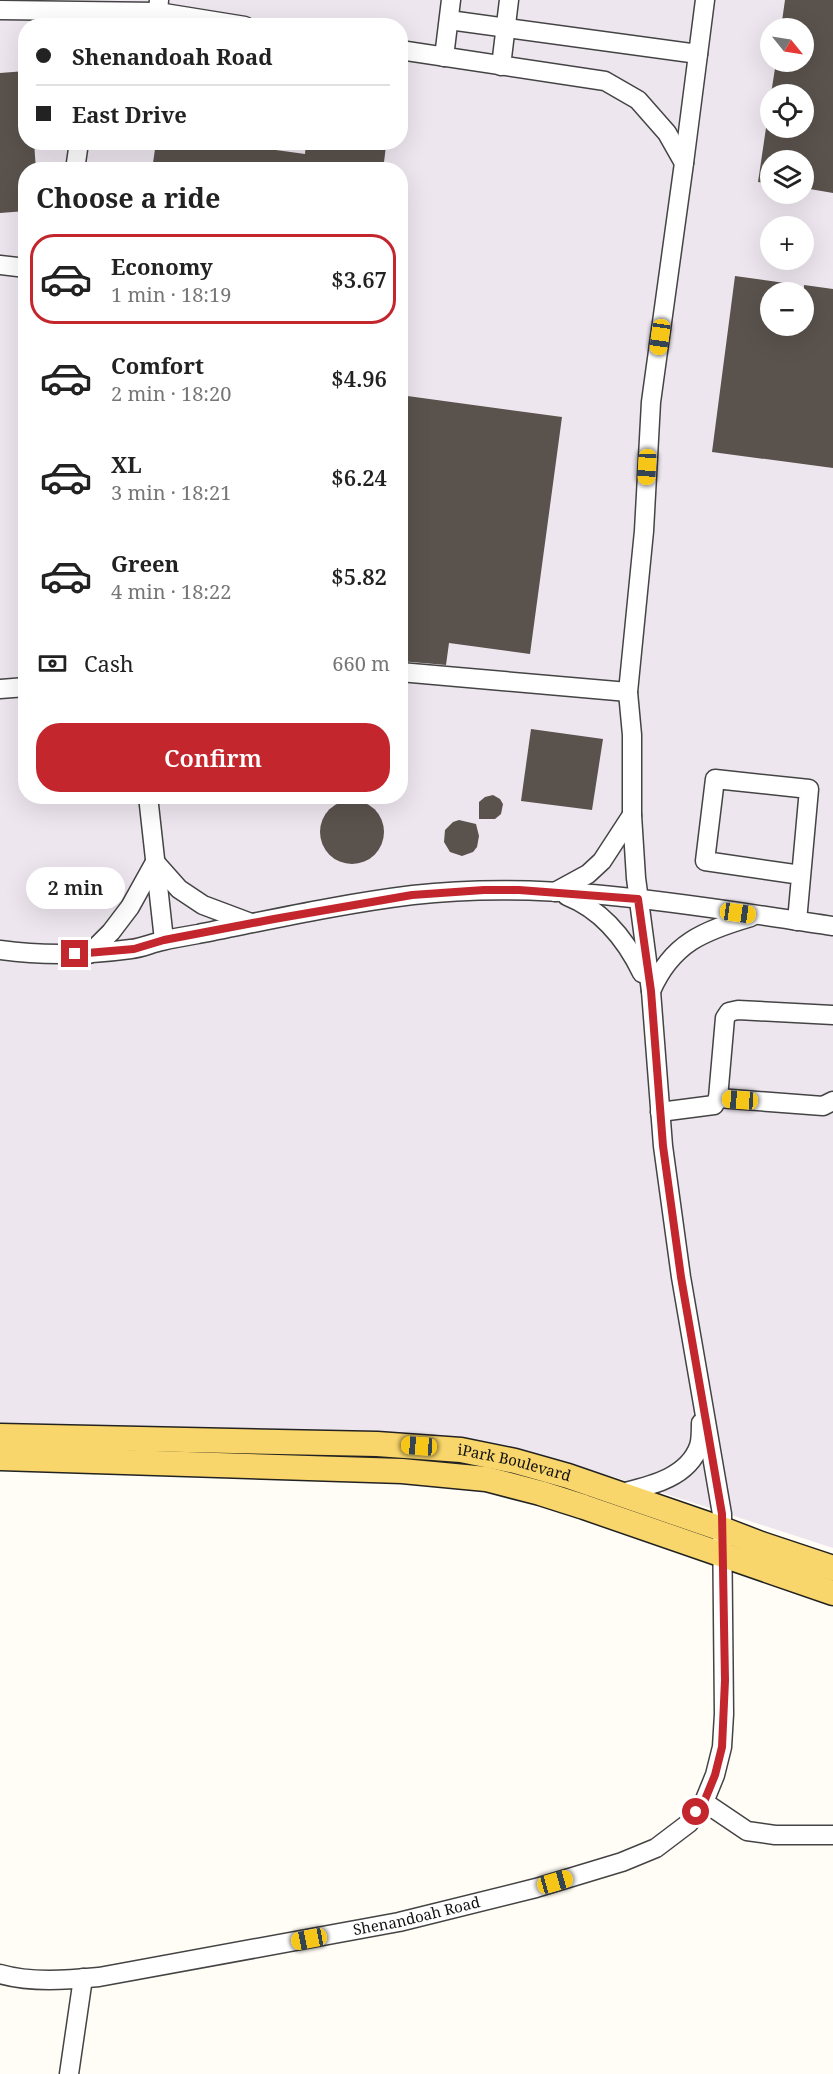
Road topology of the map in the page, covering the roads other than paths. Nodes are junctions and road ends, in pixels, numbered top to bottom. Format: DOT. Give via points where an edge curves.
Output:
graph roads {
  1 [pos="451,0"];
  2 [pos="509,0"];
  3 [pos="705,0"];
  4 [pos="159,6"];
  5 [pos="0,10"];
  6 [pos="101,18"];
  7 [pos="210,18"];
  8 [pos="449,20"];
  9 [pos="506,28"];
  10 [pos="408,51"];
  11 [pos="698,54"];
  12 [pos="444,57"];
  13 [pos="501,66"];
  14 [pos="684,163"];
  15 [pos="0,265"];
  16 [pos="18,267"];
  17 [pos="408,673"];
  18 [pos="18,688"];
  19 [pos="0,689"];
  20 [pos="628,692"];
  21 [pos="149,804"];
  22 [pos="633,815"];
  23 [pos="155,862"];
  24 [pos="801,875"];
  25 [pos="555,892"];
  26 [pos="638,899"];
  27 [pos="757,915"];
  28 [pos="797,921"];
  29 [pos="251,923"];
  30 [pos="833,926"];
  31 [pos="164,940"];
  32 [pos="0,950"];
  33 [pos="89,954"];
  34 [pos="651,991"];
  35 [pos="833,1015"];
  36 [pos="718,1098"];
  37 [pos="833,1101"];
  38 [pos="660,1112"];
  39 [pos="703,1406"];
  40 [pos="0,1436"];
  41 [pos="0,1458"];
  42 [pos="621,1493"];
  43 [pos="722,1528"];
  44 [pos="724,1554"];
  45 [pos="833,1568"];
  46 [pos="833,1593"];
  47 [pos="704,1802"];
  48 [pos="833,1835"];
  49 [pos="0,1974"];
  50 [pos="83,1978"];
  51 [pos="69,2074"];
  1 -- 8 [label="street"];
  2 -- 9 [label="street"];
  3 -- 11 [label="street"];
  4 -- 6 [label="street"];
  4 -- 7 [label="street"];
  5 -- 6 [label="street"];
  8 -- 9 [label="street"];
  8 -- 12 [label="street"];
  9 -- 11 [label="street"];
  9 -- 13 [label="street"];
  10 -- 12 [label="street"];
  11 -- 14 [label="street"];
  12 -- 13 [label="street"];
  13 -- 14 [label="street" via="605,81 620,88 654,117"];
  14 -- 20 [label="street" via="651,402 644,531"];
  15 -- 16 [label="street"];
  17 -- 20 [label="street"];
  18 -- 19 [label="street"];
  20 -- 22 [label="street"];
  21 -- 23 [label="street"];
  22 -- 25 [label="street" via="602,861 588,874"];
  22 -- 26 [label="street"];
  23 -- 29 [label="street" via="179,889 203,905"];
  23 -- 31 [label="street"];
  23 -- 33 [label="street" via="130,907"];
  24 -- 24 [label="street" via="809,789 715,779 705,861"];
  24 -- 28 [label="street"];
  25 -- 26 [label="street"];
  25 -- 29 [label="street" via="484,890 412,895"];
  25 -- 34 [label="street" via="582,902 601,915 632,953"];
  26 -- 27 [label="street"];
  26 -- 34 [label="street"];
  27 -- 28 [label="street"];
  27 -- 34 [label="street" via="694,938 669,959"];
  28 -- 30 [label="street"];
  29 -- 31 [label="street"];
  31 -- 33 [label="street" via="134,949"];
  32 -- 33 [label="street" via="34,955"];
  34 -- 38 [label="street"];
  35 -- 36 [label="street" via="729,1012 724,1018"];
  36 -- 37 [label="street" via="823,1106"];
  36 -- 38 [label="street" via="714,1105"];
  38 -- 39 [label="street" via="681,1277"];
  39 -- 42 [label="street" via="699,1447 690,1461 659,1483"];
  39 -- 43 [label="street, Shenandoah Road"];
  40 -- 42 [label="main road, iPark Boulevard" via="433,1447 515,1461"];
  41 -- 44 [label="main road, iPark Boulevard" via="402,1471 486,1479 551,1496"];
  42 -- 43 [label="main road, iPark Boulevard"];
  43 -- 44 [label="street, Shenandoah Road"];
  43 -- 45 [label="main road, iPark Boulevard"];
  44 -- 46 [label="main road, iPark Boulevard"];
  44 -- 47 [label="street, Shenandoah Road" via="722,1747"];
  47 -- 48 [label="street" via="747,1831"];
  47 -- 50 [label="street, Shenandoah Road" via="689,1823 656,1848 536,1888 399,1922"];
  49 -- 50 [label="street, Shenandoah Road" via="14,1978"];
  50 -- 51 [label="street"];
}
